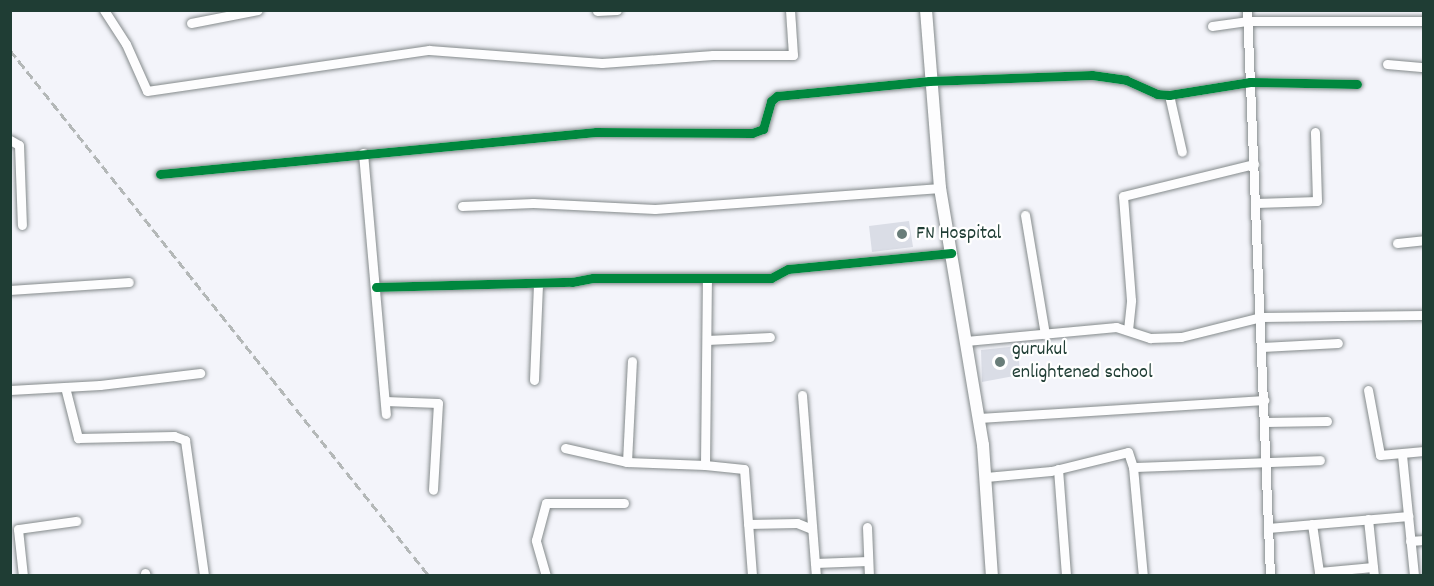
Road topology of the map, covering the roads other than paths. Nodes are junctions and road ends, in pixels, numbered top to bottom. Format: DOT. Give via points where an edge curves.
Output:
graph roads {
  1 [pos="104,10"];
  2 [pos="258,10"];
  3 [pos="617,10"];
  4 [pos="790,10"];
  5 [pos="926,10"];
  6 [pos="597,11"];
  7 [pos="1247,16"];
  8 [pos="1424,21"];
  9 [pos="191,22"];
  10 [pos="1212,26"];
  11 [pos="1387,64"];
  12 [pos="1424,67"];
  13 [pos="929,81"];
  14 [pos="1250,82"];
  15 [pos="1356,84"];
  16 [pos="1169,95"];
  17 [pos="1315,132"];
  18 [pos="10,140"];
  19 [pos="1182,152"];
  20 [pos="363,153"];
  21 [pos="1254,164"];
  22 [pos="160,174"];
  23 [pos="940,188"];
  24 [pos="1256,202"];
  25 [pos="462,206"];
  26 [pos="1025,215"];
  27 [pos="22,225"];
  28 [pos="1424,240"];
  29 [pos="1397,243"];
  30 [pos="951,253"];
  31 [pos="708,278"];
  32 [pos="129,282"];
  33 [pos="538,283"];
  34 [pos="376,287"];
  35 [pos="10,290"];
  36 [pos="1424,315"];
  37 [pos="1262,317"];
  38 [pos="1128,330"];
  39 [pos="1045,334"];
  40 [pos="770,337"];
  41 [pos="707,340"];
  42 [pos="966,341"];
  43 [pos="1338,343"];
  44 [pos="1263,347"];
  45 [pos="632,361"];
  46 [pos="200,373"];
  47 [pos="534,380"];
  48 [pos="65,387"];
  49 [pos="10,390"];
  50 [pos="1368,390"];
  51 [pos="802,394"];
  52 [pos="1264,400"];
  53 [pos="385,401"];
  54 [pos="386,414"];
  55 [pos="980,418"];
  56 [pos="1327,421"];
  57 [pos="1265,422"];
  58 [pos="565,448"];
  59 [pos="1424,451"];
  60 [pos="1402,455"];
  61 [pos="1320,459"];
  62 [pos="1266,460"];
  63 [pos="627,462"];
  64 [pos="705,465"];
  65 [pos="1133,467"];
  66 [pos="1058,469"];
  67 [pos="986,477"];
  68 [pos="433,490"];
  69 [pos="624,503"];
  70 [pos="1408,516"];
  71 [pos="1368,519"];
  72 [pos="76,521"];
  73 [pos="748,524"];
  74 [pos="1312,524"];
  75 [pos="867,527"];
  76 [pos="1268,528"];
  77 [pos="812,529"];
  78 [pos="1424,540"];
  79 [pos="1410,541"];
  80 [pos="868,561"];
  81 [pos="21,563"];
  82 [pos="815,563"];
  83 [pos="10,564"];
  84 [pos="1374,571"];
  85 [pos="23,576"];
  86 [pos="204,576"];
  87 [pos="546,576"];
  88 [pos="752,576"];
  89 [pos="816,576"];
  90 [pos="869,576"];
  91 [pos="992,576"];
  92 [pos="1066,576"];
  93 [pos="1143,576"];
  94 [pos="1270,576"];
  95 [pos="1414,576"];
  1 -- 4 [label="street" via="126,44 147,91 429,50 602,63 713,55 793,55"];
  2 -- 9 [label="street"];
  3 -- 6 [label="street"];
  5 -- 13 [label="street"];
  7 -- 8 [label="street"];
  7 -- 10 [label="street"];
  7 -- 14 [label="street"];
  11 -- 12 [label="street"];
  13 -- 16 [label="street" via="1092,75 1126,80 1157,94"];
  13 -- 20 [label="street" via="777,96 771,101 763,129 752,133 596,132"];
  13 -- 23 [label="street"];
  14 -- 15 [label="street"];
  14 -- 16 [label="street"];
  14 -- 21 [label="street"];
  16 -- 19 [label="street"];
  17 -- 24 [label="street" via="1317,201"];
  18 -- 27 [label="street" via="19,145"];
  20 -- 22 [label="street"];
  20 -- 34 [label="street"];
  21 -- 24 [label="street"];
  21 -- 38 [label="street" via="1123,196 1131,300"];
  23 -- 25 [label="street" via="655,209 533,203"];
  23 -- 30 [label="street"];
  24 -- 37 [label="street"];
  26 -- 39 [label="street"];
  28 -- 29 [label="street"];
  30 -- 31 [label="street" via="788,269 771,278"];
  30 -- 42 [label="street"];
  31 -- 33 [label="street" via="593,278"];
  31 -- 41 [label="street"];
  32 -- 35 [label="street"];
  33 -- 34 [label="street"];
  33 -- 47 [label="street"];
  34 -- 53 [label="street"];
  36 -- 37 [label="street"];
  37 -- 38 [label="street" via="1181,337 1150,338"];
  37 -- 44 [label="street"];
  38 -- 39 [label="street" via="1116,327"];
  39 -- 42 [label="street"];
  40 -- 41 [label="street"];
  41 -- 64 [label="street"];
  42 -- 55 [label="street"];
  43 -- 44 [label="street"];
  44 -- 52 [label="street"];
  45 -- 63 [label="street"];
  46 -- 48 [label="street"];
  48 -- 49 [label="street"];
  48 -- 86 [label="street" via="78,438 174,436 185,440"];
  50 -- 60 [label="street" via="1380,455"];
  51 -- 77 [label="street"];
  52 -- 55 [label="street"];
  52 -- 57 [label="street"];
  53 -- 54 [label="street"];
  53 -- 68 [label="street" via="438,402"];
  55 -- 67 [label="street"];
  56 -- 57 [label="street"];
  57 -- 62 [label="street"];
  58 -- 63 [label="street"];
  59 -- 60 [label="street"];
  60 -- 70 [label="street"];
  61 -- 62 [label="street"];
  62 -- 65 [label="street"];
  62 -- 76 [label="street"];
  63 -- 64 [label="street"];
  64 -- 73 [label="street" via="744,469"];
  65 -- 66 [label="street" via="1130,454 1125,451"];
  65 -- 93 [label="street"];
  66 -- 67 [label="street"];
  66 -- 92 [label="street"];
  67 -- 91 [label="street"];
  69 -- 87 [label="street" via="546,503 536,540"];
  70 -- 71 [label="street"];
  70 -- 79 [label="street"];
  71 -- 74 [label="street"];
  71 -- 84 [label="street"];
  72 -- 81 [label="street" via="18,529"];
  73 -- 77 [label="street" via="797,522"];
  73 -- 88 [label="street"];
  74 -- 76 [label="street"];
  74 -- 84 [label="street" via="1319,572"];
  75 -- 80 [label="street"];
  76 -- 94 [label="street"];
  77 -- 82 [label="street"];
  78 -- 79 [label="street"];
  79 -- 95 [label="street"];
  80 -- 82 [label="street"];
  80 -- 90 [label="street"];
  81 -- 83 [label="street"];
  81 -- 85 [label="street"];
  82 -- 89 [label="street"];
}
